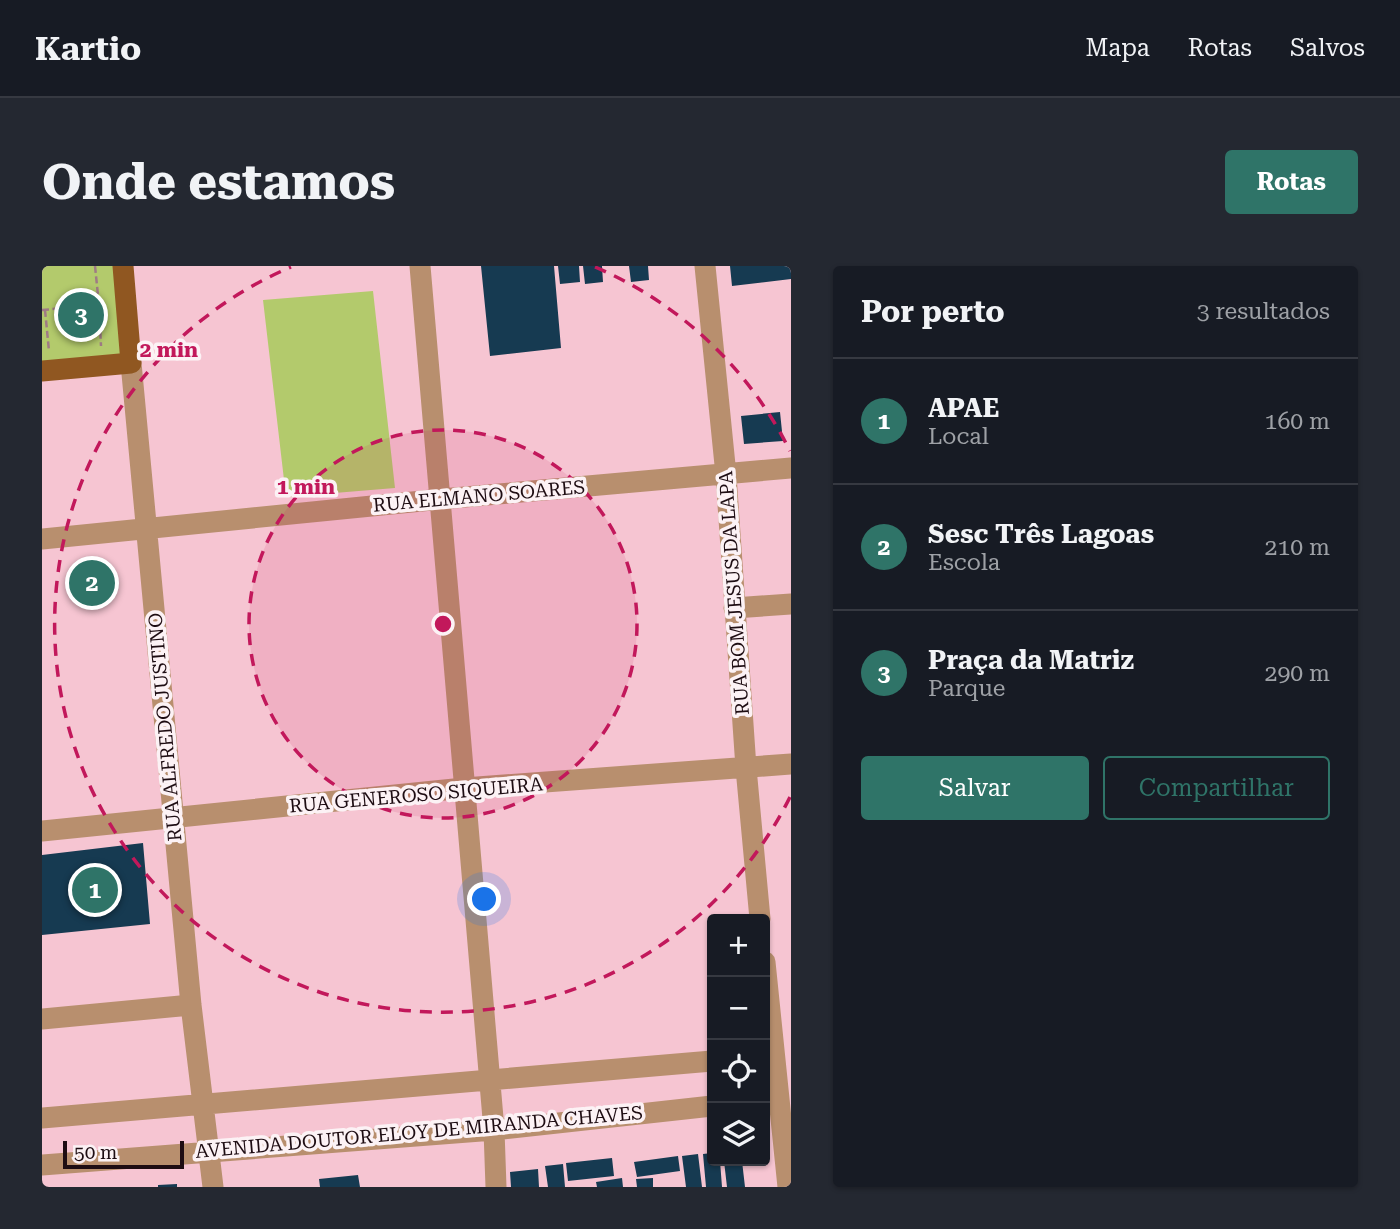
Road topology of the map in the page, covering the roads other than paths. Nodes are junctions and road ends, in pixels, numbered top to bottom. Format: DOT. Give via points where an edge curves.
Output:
graph roads {
  1 [pos="123,266"];
  2 [pos="420,266"];
  3 [pos="705,266"];
  4 [pos="131,363"];
  5 [pos="42,371"];
  6 [pos="791,468"];
  7 [pos="726,475"];
  8 [pos="442,499"];
  9 [pos="147,530"];
  10 [pos="42,539"];
  11 [pos="791,604"];
  12 [pos="734,608"];
  13 [pos="791,764"];
  14 [pos="746,768"];
  15 [pos="464,788"];
  16 [pos="173,819"];
  17 [pos="42,831"];
  18 [pos="761,914"];
  19 [pos="767,977"];
  20 [pos="191,1006"];
  21 [pos="42,1019"];
  22 [pos="777,1056"];
  23 [pos="707,1061"];
  24 [pos="488,1079"];
  25 [pos="779,1099"];
  26 [pos="204,1104"];
  27 [pos="707,1107"];
  28 [pos="42,1118"];
  29 [pos="494,1130"];
  30 [pos="211,1150"];
  31 [pos="42,1165"];
  32 [pos="213,1187"];
  33 [pos="496,1187"];
  34 [pos="789,1187"];
  1 -- 4 [label="main road, RUA ALFREDO JUSTINO"];
  2 -- 8 [label="street"];
  3 -- 7 [label="street, RUA BOM JESUS DA LAPA"];
  4 -- 5 [label="main road"];
  4 -- 9 [label="street, RUA ALFREDO JUSTINO"];
  6 -- 7 [label="street, RUA ELMANO SOARES"];
  7 -- 8 [label="street, RUA ELMANO SOARES"];
  7 -- 12 [label="street, RUA BOM JESUS DA LAPA"];
  8 -- 9 [label="street, RUA ELMANO SOARES"];
  8 -- 15 [label="street"];
  9 -- 10 [label="street, RUA ELMANO SOARES"];
  9 -- 16 [label="street, RUA ALFREDO JUSTINO"];
  11 -- 12 [label="street"];
  12 -- 14 [label="street, RUA BOM JESUS DA LAPA"];
  13 -- 14 [label="street, RUA GENEROSO SIQUEIRA"];
  14 -- 15 [label="street, RUA GENEROSO SIQUEIRA"];
  14 -- 18 [label="street, RUA BOM JESUS DA LAPA"];
  15 -- 16 [label="street, RUA GENEROSO SIQUEIRA"];
  15 -- 24 [label="street"];
  16 -- 17 [label="street, RUA GENEROSO SIQUEIRA"];
  16 -- 20 [label="street, RUA ALFREDO JUSTINO"];
  19 -- 22 [label="street"];
  20 -- 21 [label="street"];
  20 -- 26 [label="street, RUA ALFREDO JUSTINO"];
  22 -- 25 [label="street"];
  23 -- 24 [label="street"];
  24 -- 26 [label="street"];
  24 -- 29 [label="street"];
  25 -- 34 [label="street"];
  26 -- 28 [label="street"];
  26 -- 30 [label="street, RUA ALFREDO JUSTINO"];
  27 -- 29 [label="street, AVENIDA DOUTOR ELOY DE MIRANDA CHAVES"];
  29 -- 30 [label="street, AVENIDA DOUTOR ELOY DE MIRANDA CHAVES"];
  29 -- 33 [label="street"];
  30 -- 31 [label="street, AVENIDA DOUTOR ELOY DE MIRANDA CHAVES"];
  30 -- 32 [label="street, RUA ALFREDO JUSTINO"];
}
